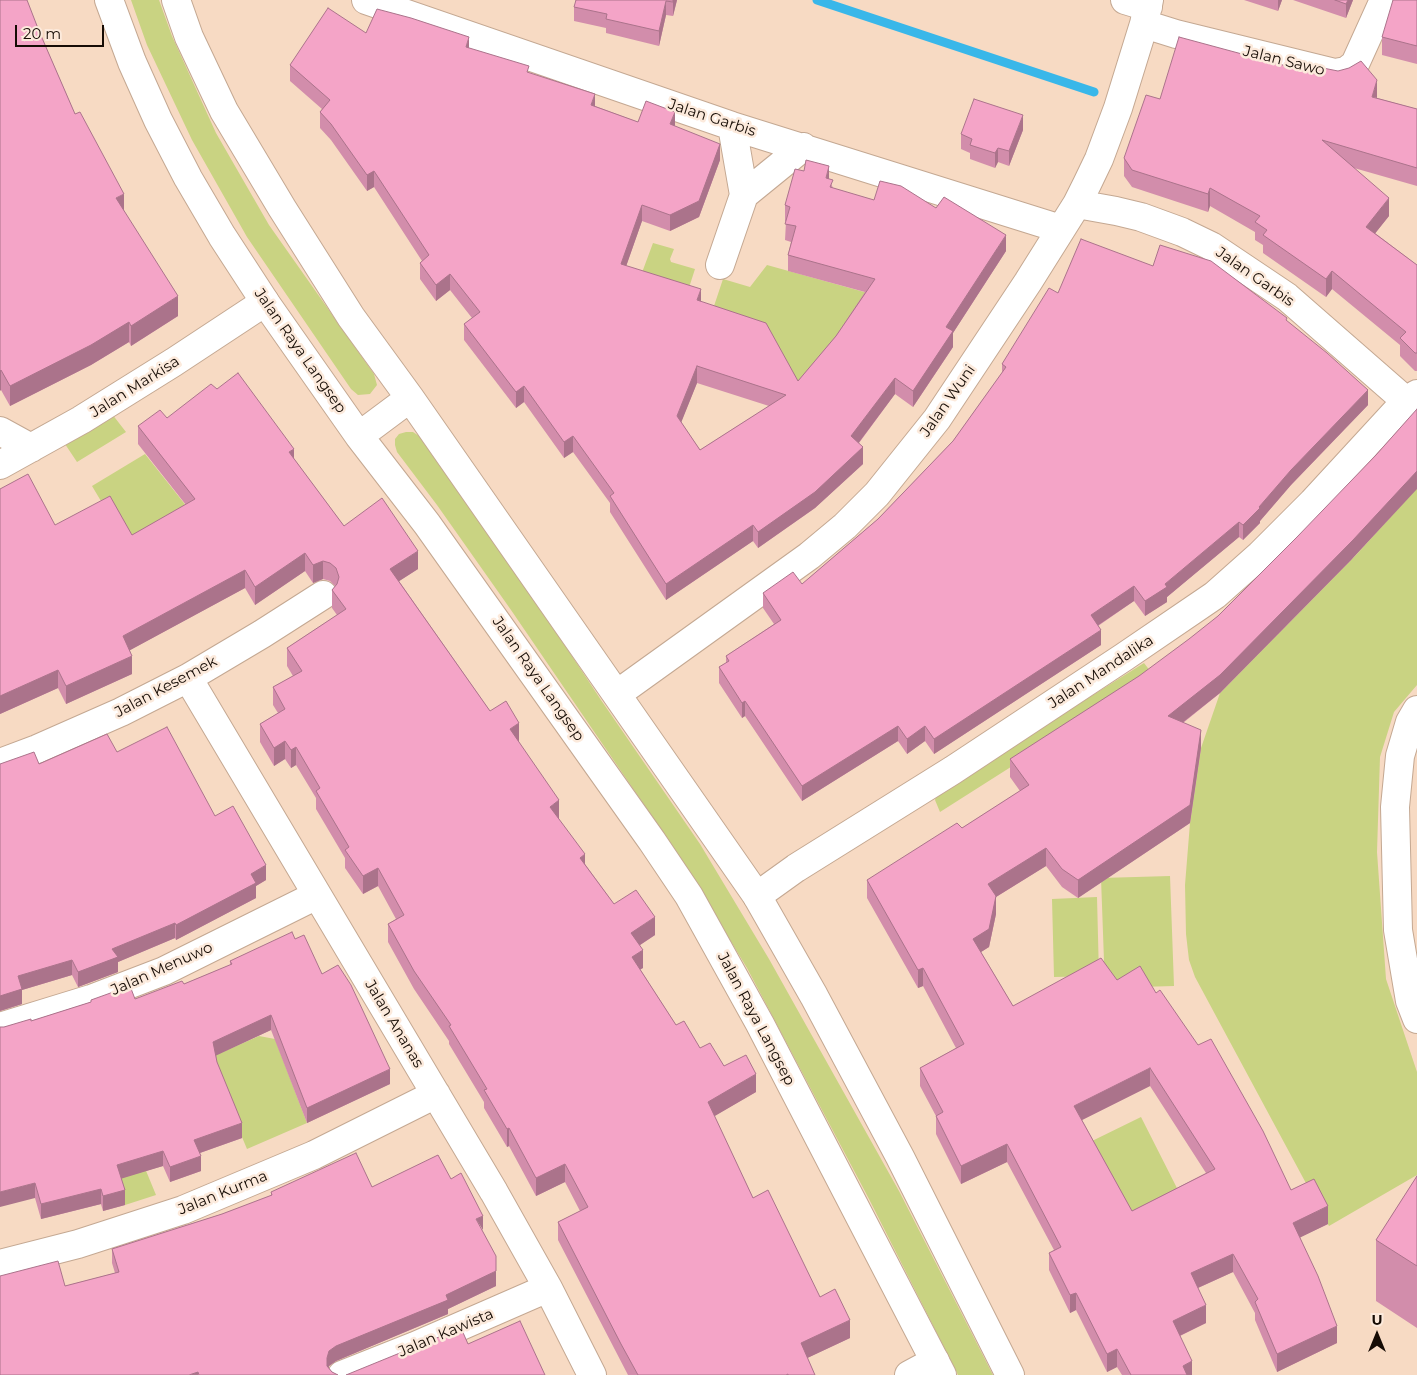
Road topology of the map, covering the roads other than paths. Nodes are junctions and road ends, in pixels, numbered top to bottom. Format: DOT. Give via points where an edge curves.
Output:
graph roads {
  1 [pos="109,0"];
  2 [pos="176,0"];
  3 [pos="366,0"];
  4 [pos="1384,0"];
  5 [pos="1141,8"];
  6 [pos="732,126"];
  7 [pos="802,148"];
  8 [pos="744,195"];
  9 [pos="1077,204"];
  10 [pos="1061,229"];
  11 [pos="720,265"];
  12 [pos="265,302"];
  13 [pos="410,398"];
  14 [pos="1411,398"];
  15 [pos="0,431"];
  16 [pos="359,436"];
  17 [pos="31,448"];
  18 [pos="0,465"];
  19 [pos="323,595"];
  20 [pos="188,678"];
  21 [pos="617,694"];
  22 [pos="1417,710"];
  23 [pos="0,762"];
  24 [pos="1406,808"];
  25 [pos="317,895"];
  26 [pos="757,896"];
  27 [pos="1417,1019"];
  28 [pos="0,1027"];
  29 [pos="436,1094"];
  30 [pos="0,1264"];
  31 [pos="548,1288"];
  32 [pos="939,1368"];
  33 [pos="342,1375"];
  34 [pos="592,1375"];
  35 [pos="909,1375"];
  36 [pos="1010,1375"];
  1 -- 12 [label="street, Jalan Raya Langsep" via="158,120 222,236"];
  2 -- 13 [label="street" via="224,111 351,317"];
  3 -- 6 [label="street, Jalan Garbis"];
  4 -- 5 [label="street, Jalan Sawo" via="1355,64 1346,72 1334,73 1185,36"];
  5 -- 9 [label="street, Jalan Wuni" via="1118,108 1099,159"];
  6 -- 7 [label="street, Jalan Garbis"];
  6 -- 8 [label="street"];
  7 -- 8 [label="street"];
  7 -- 10 [label="street, Jalan Garbis"];
  8 -- 11 [label="street"];
  9 -- 10 [label="street, Jalan Wuni"];
  9 -- 14 [label="street, Jalan Garbis" via="1141,218 1211,246 1287,297"];
  10 -- 21 [label="street, Jalan Wuni" via="937,419 877,494 809,556"];
  12 -- 16 [label="street, Jalan Raya Langsep"];
  12 -- 17 [label="street, Jalan Markisa" via="174,362"];
  13 -- 16 [label="street"];
  13 -- 21 [label="street"];
  14 -- 26 [label="street, Jalan Mandalika" via="1294,522 1214,595 954,770 796,868"];
  15 -- 17 [label="street"];
  16 -- 32 [label="street, Jalan Raya Langsep" via="427,524 688,896 760,1024"];
  17 -- 18 [label="street, Jalan Markisa"];
  19 -- 20 [label="street, Jalan Kesemek"];
  20 -- 23 [label="street, Jalan Kesemek" via="121,712"];
  20 -- 25 [label="street, Jalan Ananas"];
  21 -- 26 [label="street"];
  22 -- 24 [label="street" via="1400,756"];
  24 -- 27 [label="street" via="1398,930 1410,1001"];
  25 -- 28 [label="street, Jalan Menuwo" via="164,970 91,999"];
  25 -- 29 [label="street, Jalan Ananas"];
  26 -- 36 [label="street" via="896,1149"];
  29 -- 30 [label="street, Jalan Kurma" via="314,1155 183,1210 78,1244"];
  29 -- 31 [label="street, Jalan Ananas"];
  31 -- 33 [label="street, Jalan Kawista"];
  31 -- 34 [label="street, Jalan Ananas"];
  32 -- 35 [label="street"];
}
